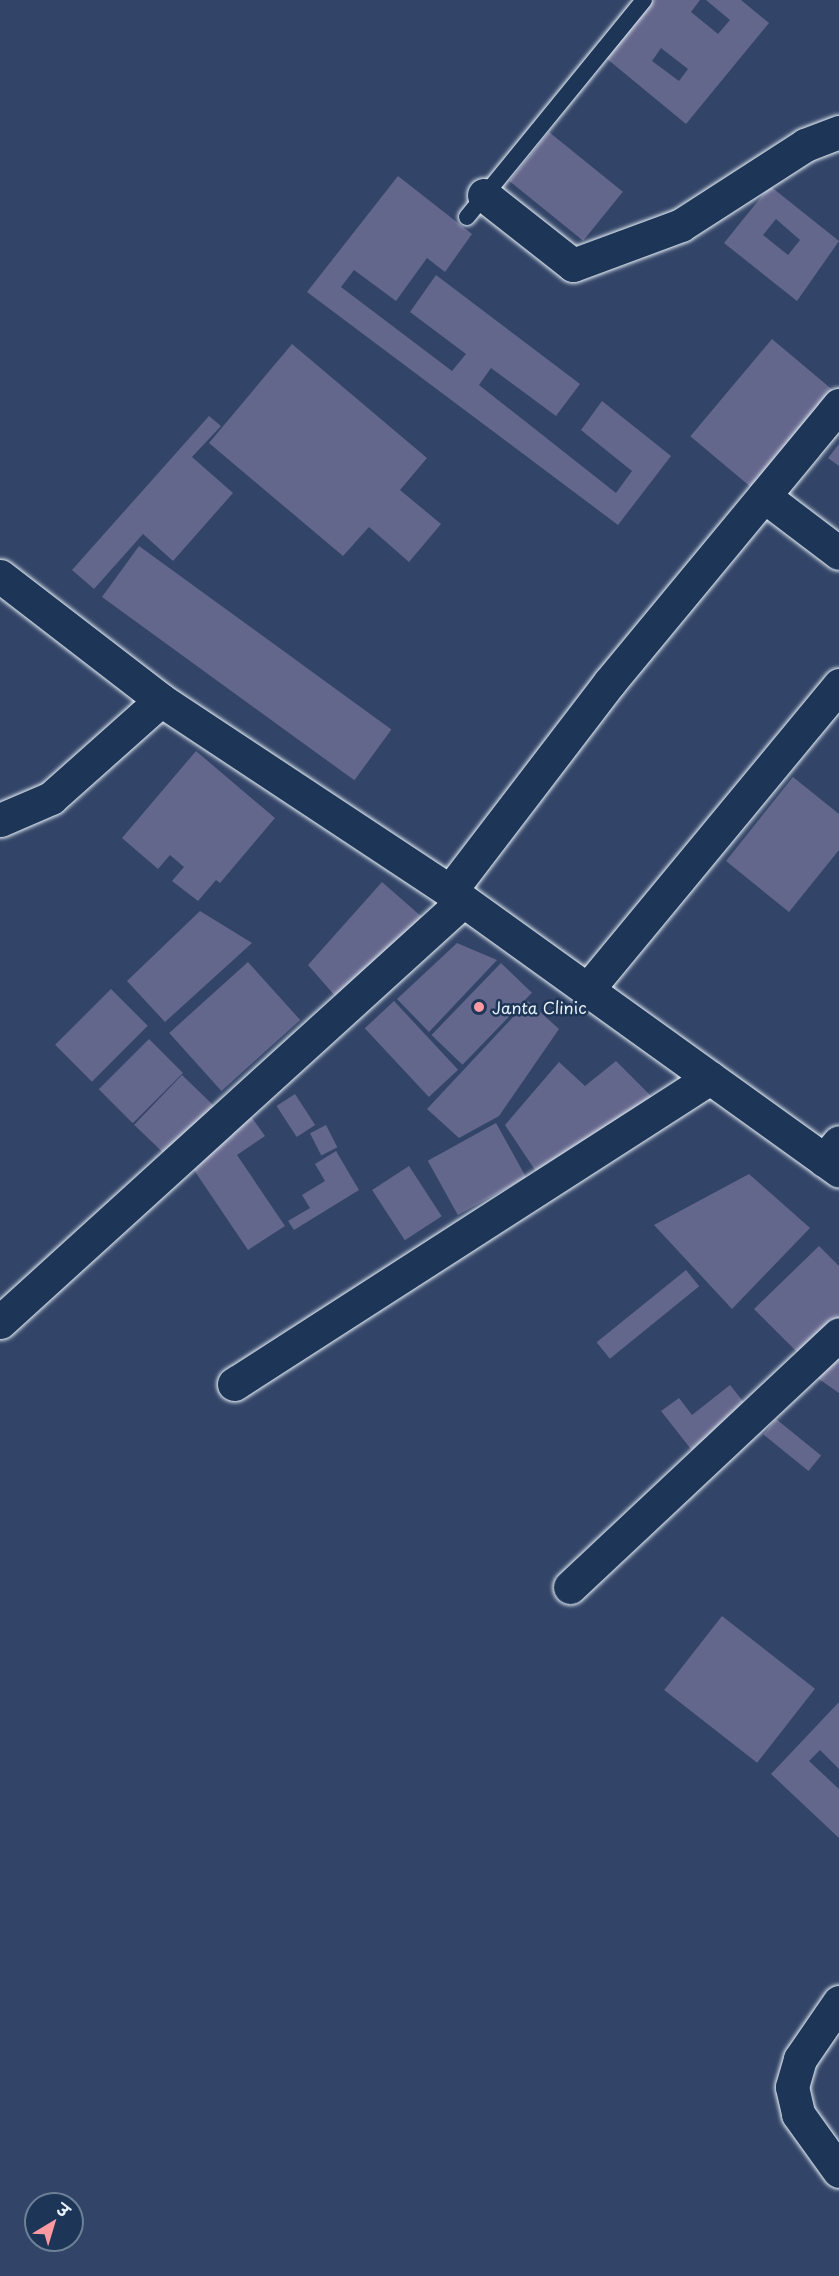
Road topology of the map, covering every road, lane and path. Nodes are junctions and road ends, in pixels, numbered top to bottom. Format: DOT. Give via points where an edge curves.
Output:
graph roads {
  1 [pos="644,0"];
  2 [pos="839,132"];
  3 [pos="476,206"];
  4 [pos="839,405"];
  5 [pos="764,496"];
  6 [pos="839,554"];
  7 [pos="0,576"];
  8 [pos="839,685"];
  9 [pos="161,700"];
  10 [pos="0,820"];
  11 [pos="457,896"];
  12 [pos="587,990"];
  13 [pos="710,1078"];
  14 [pos="834,1158"];
  15 [pos="0,1322"];
  16 [pos="839,1334"];
  17 [pos="234,1384"];
  18 [pos="570,1587"];
  19 [pos="839,2002"];
  20 [pos="839,2171"];
  1 -- 3 [label="lane"];
  2 -- 3 [label="street" via="805,145 681,225 573,265"];
  4 -- 5 [label="street"];
  5 -- 6 [label="street"];
  5 -- 11 [label="street" via="609,683"];
  7 -- 9 [label="street"];
  8 -- 12 [label="street"];
  9 -- 10 [label="street" via="51,798"];
  9 -- 11 [label="street"];
  11 -- 12 [label="street"];
  11 -- 15 [label="street"];
  12 -- 13 [label="street"];
  13 -- 14 [label="street"];
  13 -- 17 [label="street"];
  16 -- 18 [label="street"];
  19 -- 20 [label="street" via="800,2060 792,2087 798,2114"];
}
